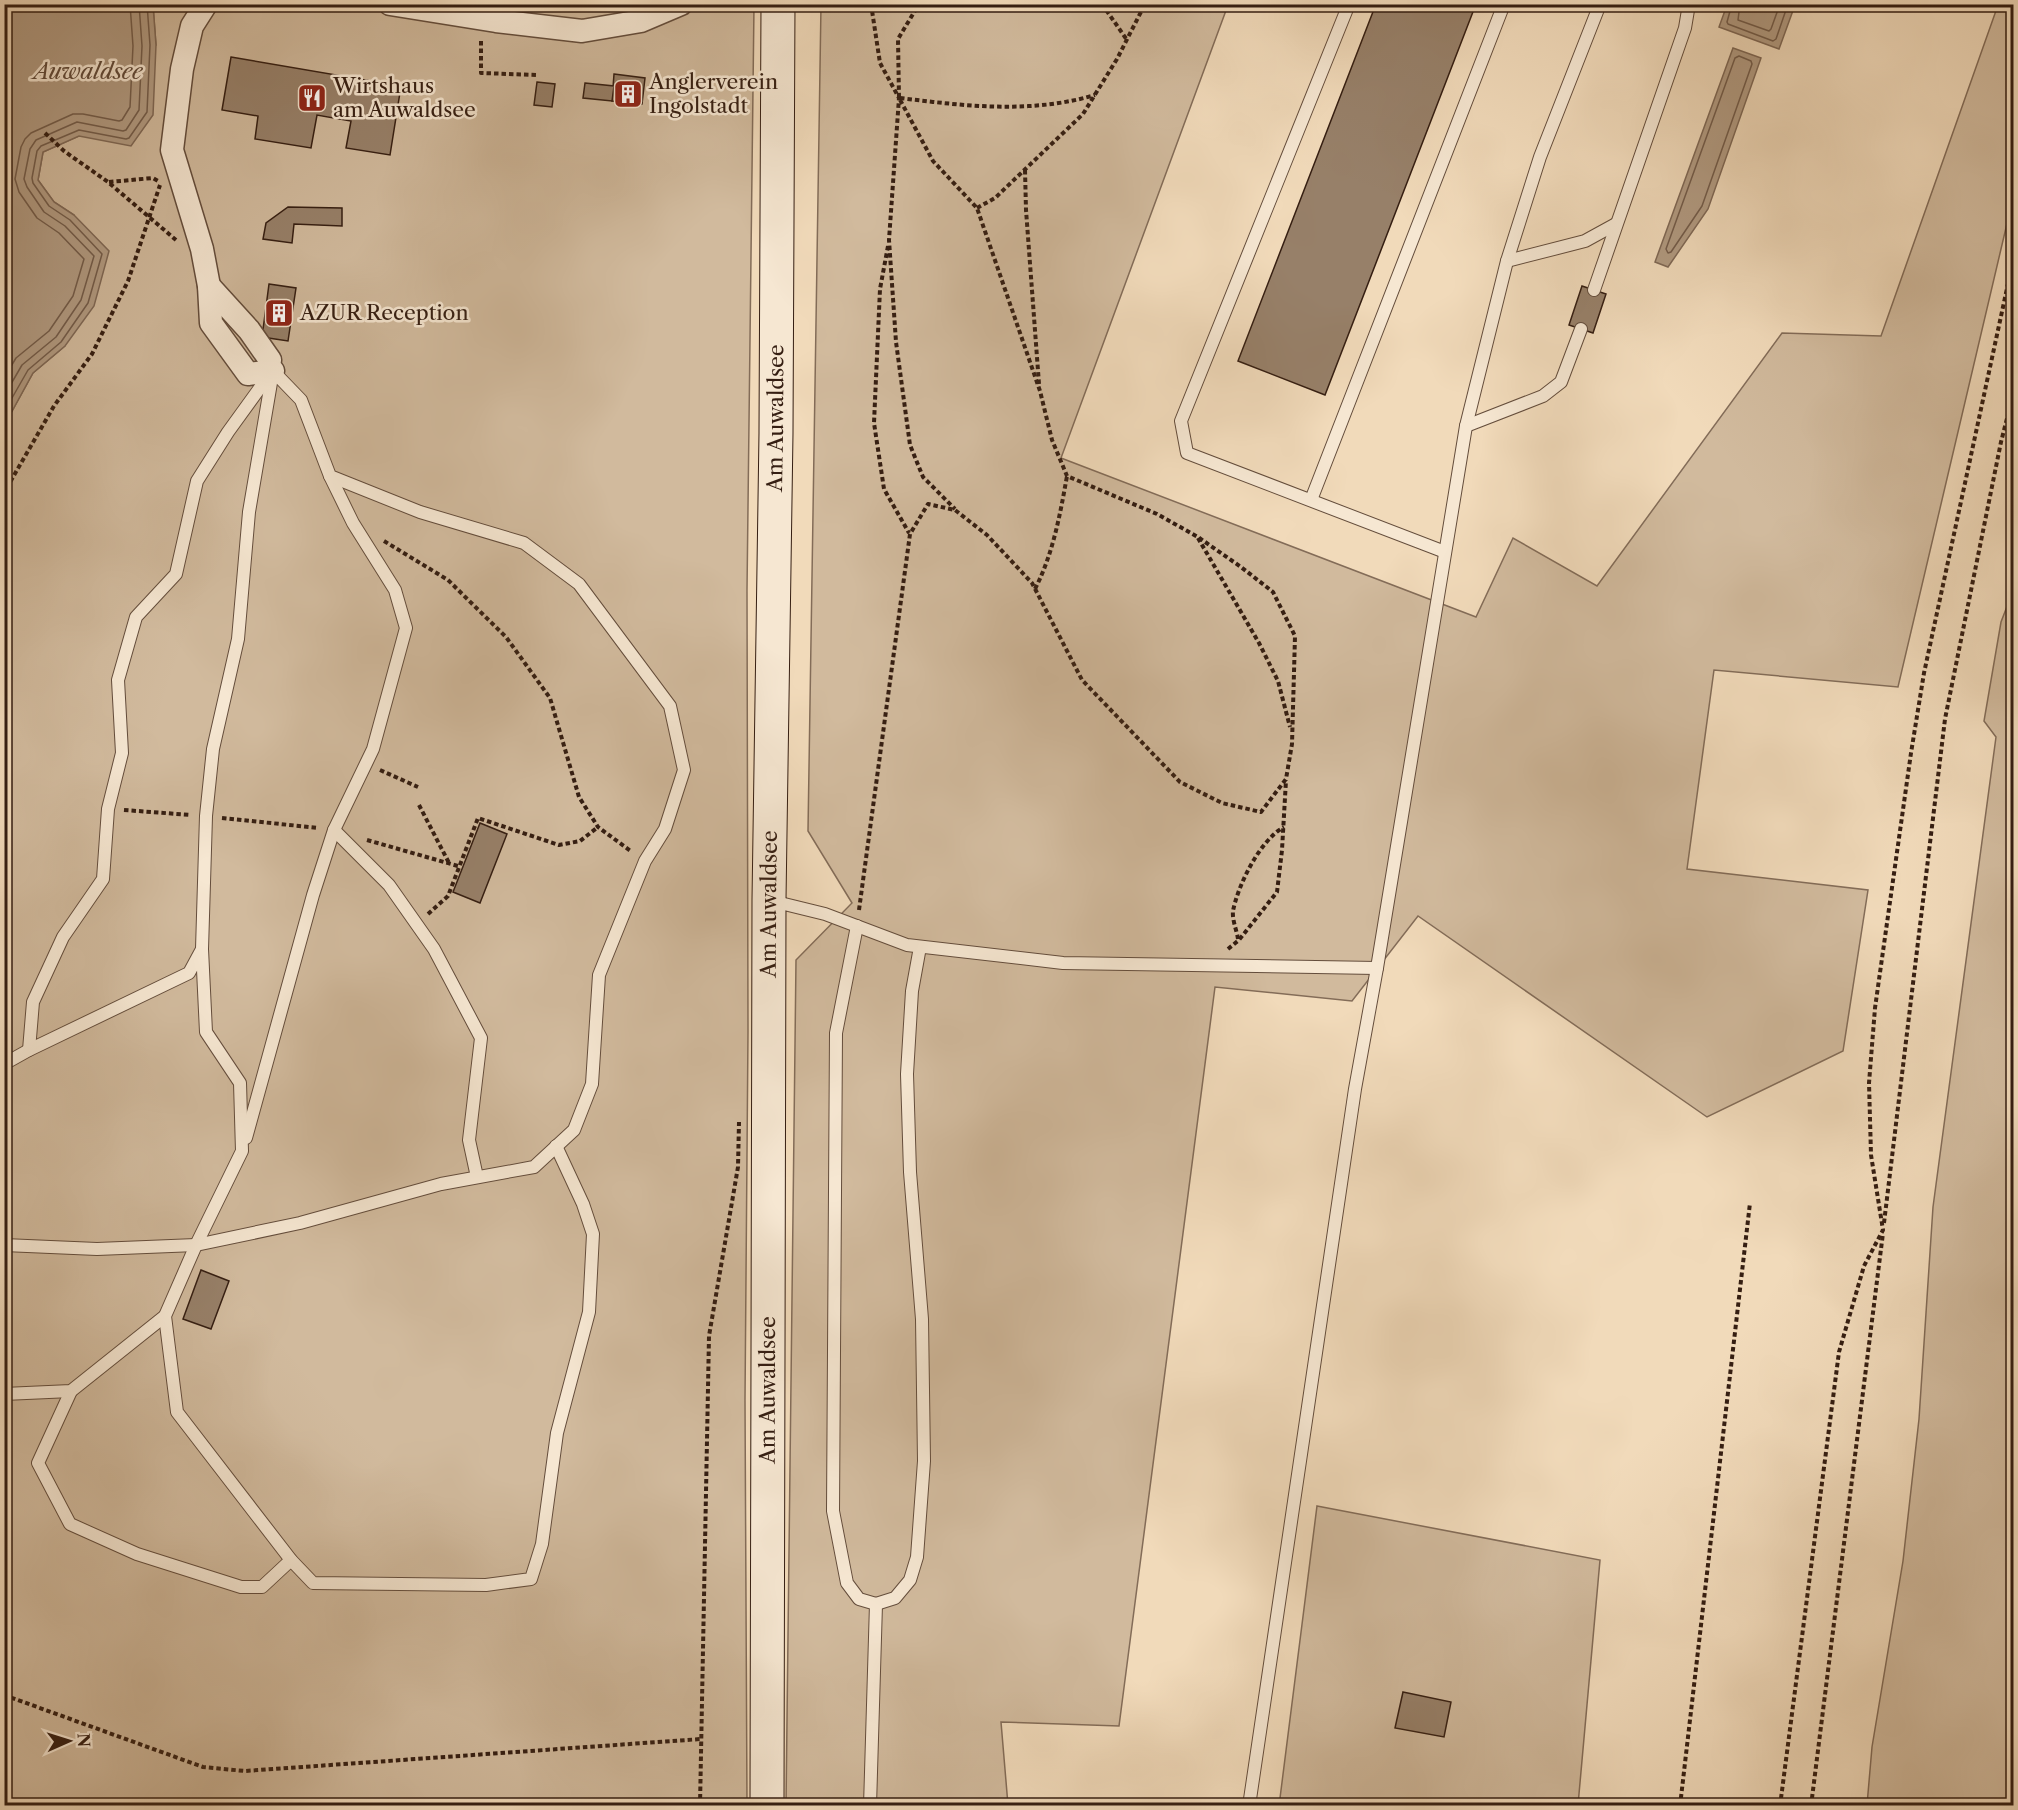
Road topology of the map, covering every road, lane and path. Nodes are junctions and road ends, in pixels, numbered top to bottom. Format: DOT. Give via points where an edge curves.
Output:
graph roads {
  1 [pos="206,4"];
  2 [pos="390,4"];
  3 [pos="681,4"];
  4 [pos="778,4"];
  5 [pos="871,4"];
  6 [pos="919,4"];
  7 [pos="1102,4"];
  8 [pos="1145,4"];
  9 [pos="1349,4"];
  10 [pos="1504,4"];
  11 [pos="1600,4"];
  12 [pos="1689,4"];
  13 [pos="482,19"];
  14 [pos="1127,39"];
  15 [pos="538,75"];
  16 [pos="1095,95"];
  17 [pos="899,98"];
  18 [pos="45,133"];
  19 [pos="172,150"];
  20 [pos="1025,170"];
  21 [pos="108,182"];
  22 [pos="161,182"];
  23 [pos="187,202"];
  24 [pos="977,208"];
  25 [pos="148,218"];
  26 [pos="1616,225"];
  27 [pos="889,240"];
  28 [pos="202,249"];
  29 [pos="2013,256"];
  30 [pos="1507,261"];
  31 [pos="1594,290"];
  32 [pos="1581,329"];
  33 [pos="271,365"];
  34 [pos="1040,391"];
  35 [pos="2013,391"];
  36 [pos="1466,426"];
  37 [pos="330,476"];
  38 [pos="1067,476"];
  39 [pos="4,495"];
  40 [pos="1311,500"];
  41 [pos="955,510"];
  42 [pos="353,523"];
  43 [pos="910,534"];
  44 [pos="1198,537"];
  45 [pos="1445,552"];
  46 [pos="1035,589"];
  47 [pos="1292,744"];
  48 [pos="366,763"];
  49 [pos="1286,779"];
  50 [pos="418,787"];
  51 [pos="419,805"];
  52 [pos="108,809"];
  53 [pos="206,816"];
  54 [pos="597,827"];
  55 [pos="1284,827"];
  56 [pos="334,830"];
  57 [pos="645,861"];
  58 [pos="449,863"];
  59 [pos="458,866"];
  60 [pos="769,900"];
  61 [pos="415,922"];
  62 [pos="857,926"];
  63 [pos="1239,940"];
  64 [pos="920,946"];
  65 [pos="202,949"];
  66 [pos="1207,965"];
  67 [pos="1377,968"];
  68 [pos="29,1050"];
  69 [pos="4,1064"];
  70 [pos="739,1119"];
  71 [pos="556,1146"];
  72 [pos="243,1151"];
  73 [pos="477,1178"];
  74 [pos="1750,1203"];
  75 [pos="1883,1230"];
  76 [pos="4,1245"];
  77 [pos="196,1245"];
  78 [pos="165,1316"];
  79 [pos="71,1391"];
  80 [pos="4,1394"];
  81 [pos="291,1560"];
  82 [pos="876,1604"];
  83 [pos="4,1695"];
  84 [pos="701,1739"];
  85 [pos="700,1806"];
  86 [pos="767,1806"];
  87 [pos="870,1806"];
  88 [pos="1249,1806"];
  89 [pos="1680,1806"];
  90 [pos="1780,1806"];
  91 [pos="1811,1806"];
  1 -- 19 [label="street" via="192,26 182,69"];
  2 -- 13 [label="street"];
  3 -- 13 [label="street" via="641,21 582,31"];
  4 -- 60 [label="street, Am Auwaldsee"];
  5 -- 17 [label="path" via="880,63"];
  6 -- 17 [label="path" via="898,39"];
  7 -- 14 [label="path"];
  8 -- 14 [label="path"];
  9 -- 40 [label="lane" via="1181,421 1187,453"];
  10 -- 40 [label="lane"];
  11 -- 30 [label="lane" via="1540,157"];
  12 -- 26 [label="lane" via="1685,28"];
  13 -- 15 [label="path" via="481,73"];
  14 -- 16 [label="path"];
  16 -- 17 [label="path" via="1024,107 951,105"];
  16 -- 20 [label="path" via="1083,114"];
  17 -- 24 [label="path" via="933,161"];
  17 -- 27 [label="path"];
  18 -- 21 [label="path"];
  19 -- 22 [label="path"];
  19 -- 23 [label="street"];
  20 -- 24 [label="path" via="995,198"];
  20 -- 34 [label="path"];
  21 -- 22 [label="path" via="153,178"];
  21 -- 25 [label="path"];
  22 -- 23 [label="path"];
  22 -- 25 [label="path"];
  23 -- 28 [label="street"];
  24 -- 34 [label="path"];
  25 -- 28 [label="path" via="190,252"];
  25 -- 39 [label="path" via="128,281 92,354 54,406"];
  26 -- 30 [label="lane" via="1585,241"];
  26 -- 31 [label="lane"];
  27 -- 41 [label="path" via="909,444 923,477"];
  27 -- 43 [label="path" via="880,289 874,423 884,489"];
  28 -- 33 [label="street" via="210,323 248,374"];
  29 -- 75 [label="path" via="1924,673 1875,1008 1869,1083 1871,1155"];
  30 -- 36 [label="lane"];
  32 -- 36 [label="lane" via="1561,382 1543,396"];
  33 -- 37 [label="lane" via="301,400"];
  33 -- 52 [label="lane" via="197,481 176,574 136,617 118,680 122,753"];
  33 -- 53 [label="lane" via="249,512 238,639 213,749"];
  34 -- 38 [label="path" via="1052,440"];
  35 -- 75 [label="path" via="1945,719"];
  36 -- 45 [label="lane"];
  37 -- 42 [label="lane"];
  37 -- 57 [label="lane" via="420,512 525,543 579,584 670,706 684,770 665,829"];
  38 -- 44 [label="path" via="1157,514"];
  38 -- 46 [label="path" via="1058,528"];
  40 -- 45 [label="lane"];
  41 -- 43 [label="path" via="928,504"];
  41 -- 46 [label="path" via="987,535"];
  42 -- 48 [label="lane" via="395,590 405,627"];
  42 -- 54 [label="path" via="448,580 506,637 550,698 579,797"];
  43 -- 62 [label="path"];
  44 -- 47 [label="path" via="1278,681"];
  44 -- 47 [label="path" via="1273,592 1295,636"];
  45 -- 67 [label="lane"];
  46 -- 49 [label="path" via="1082,681 1180,782 1222,803 1261,812"];
  47 -- 49 [label="path"];
  48 -- 50 [label="path"];
  48 -- 56 [label="lane"];
  49 -- 55 [label="path"];
  51 -- 58 [label="path"];
  52 -- 53 [label="path"];
  52 -- 68 [label="lane" via="103,879 63,937 33,1002"];
  53 -- 56 [label="path"];
  53 -- 65 [label="lane"];
  54 -- 57 [label="path"];
  54 -- 59 [label="path" via="580,841 559,845 478,818"];
  55 -- 63 [label="path" via="1277,892"];
  55 -- 63 [label="path" via="1265,844 1242,880 1233,914"];
  56 -- 58 [label="path"];
  56 -- 61 [label="lane" via="389,885"];
  56 -- 72 [label="lane"];
  57 -- 71 [label="lane" via="599,975 592,1084 574,1130"];
  58 -- 59 [label="path"];
  59 -- 61 [label="path" via="448,896"];
  60 -- 62 [label="lane"];
  60 -- 86 [label="street, Am Auwaldsee"];
  61 -- 73 [label="lane" via="434,949 481,1038 469,1140"];
  62 -- 64 [label="lane"];
  62 -- 82 [label="lane" via="836,1032 833,1511 847,1583 860,1599"];
  63 -- 66 [label="path"];
  64 -- 66 [label="lane" via="1063,963"];
  64 -- 82 [label="lane" via="912,992 907,1074 910,1172 922,1318 924,1461 917,1557 910,1580 895,1598"];
  65 -- 68 [label="lane" via="189,973"];
  65 -- 72 [label="lane" via="206,1032 240,1083"];
  66 -- 67 [label="lane"];
  67 -- 88 [label="lane" via="1355,1089"];
  68 -- 69 [label="lane"];
  70 -- 84 [label="path" via="738,1167 709,1336"];
  71 -- 73 [label="lane" via="534,1167"];
  71 -- 81 [label="lane" via="593,1234 589,1312 557,1433 542,1544 531,1579 486,1585 313,1583"];
  72 -- 77 [label="lane"];
  73 -- 77 [label="lane"];
  74 -- 89 [label="path"];
  75 -- 90 [label="path" via="1864,1266 1839,1352"];
  75 -- 91 [label="path"];
  76 -- 77 [label="lane" via="98,1249"];
  77 -- 78 [label="lane"];
  78 -- 79 [label="lane"];
  78 -- 81 [label="lane" via="177,1412"];
  79 -- 80 [label="lane"];
  79 -- 81 [label="lane" via="38,1463 70,1524 137,1554 241,1587 262,1587"];
  82 -- 87 [label="lane"];
  83 -- 84 [label="path" via="203,1767 245,1771"];
  84 -- 85 [label="path"];
}
